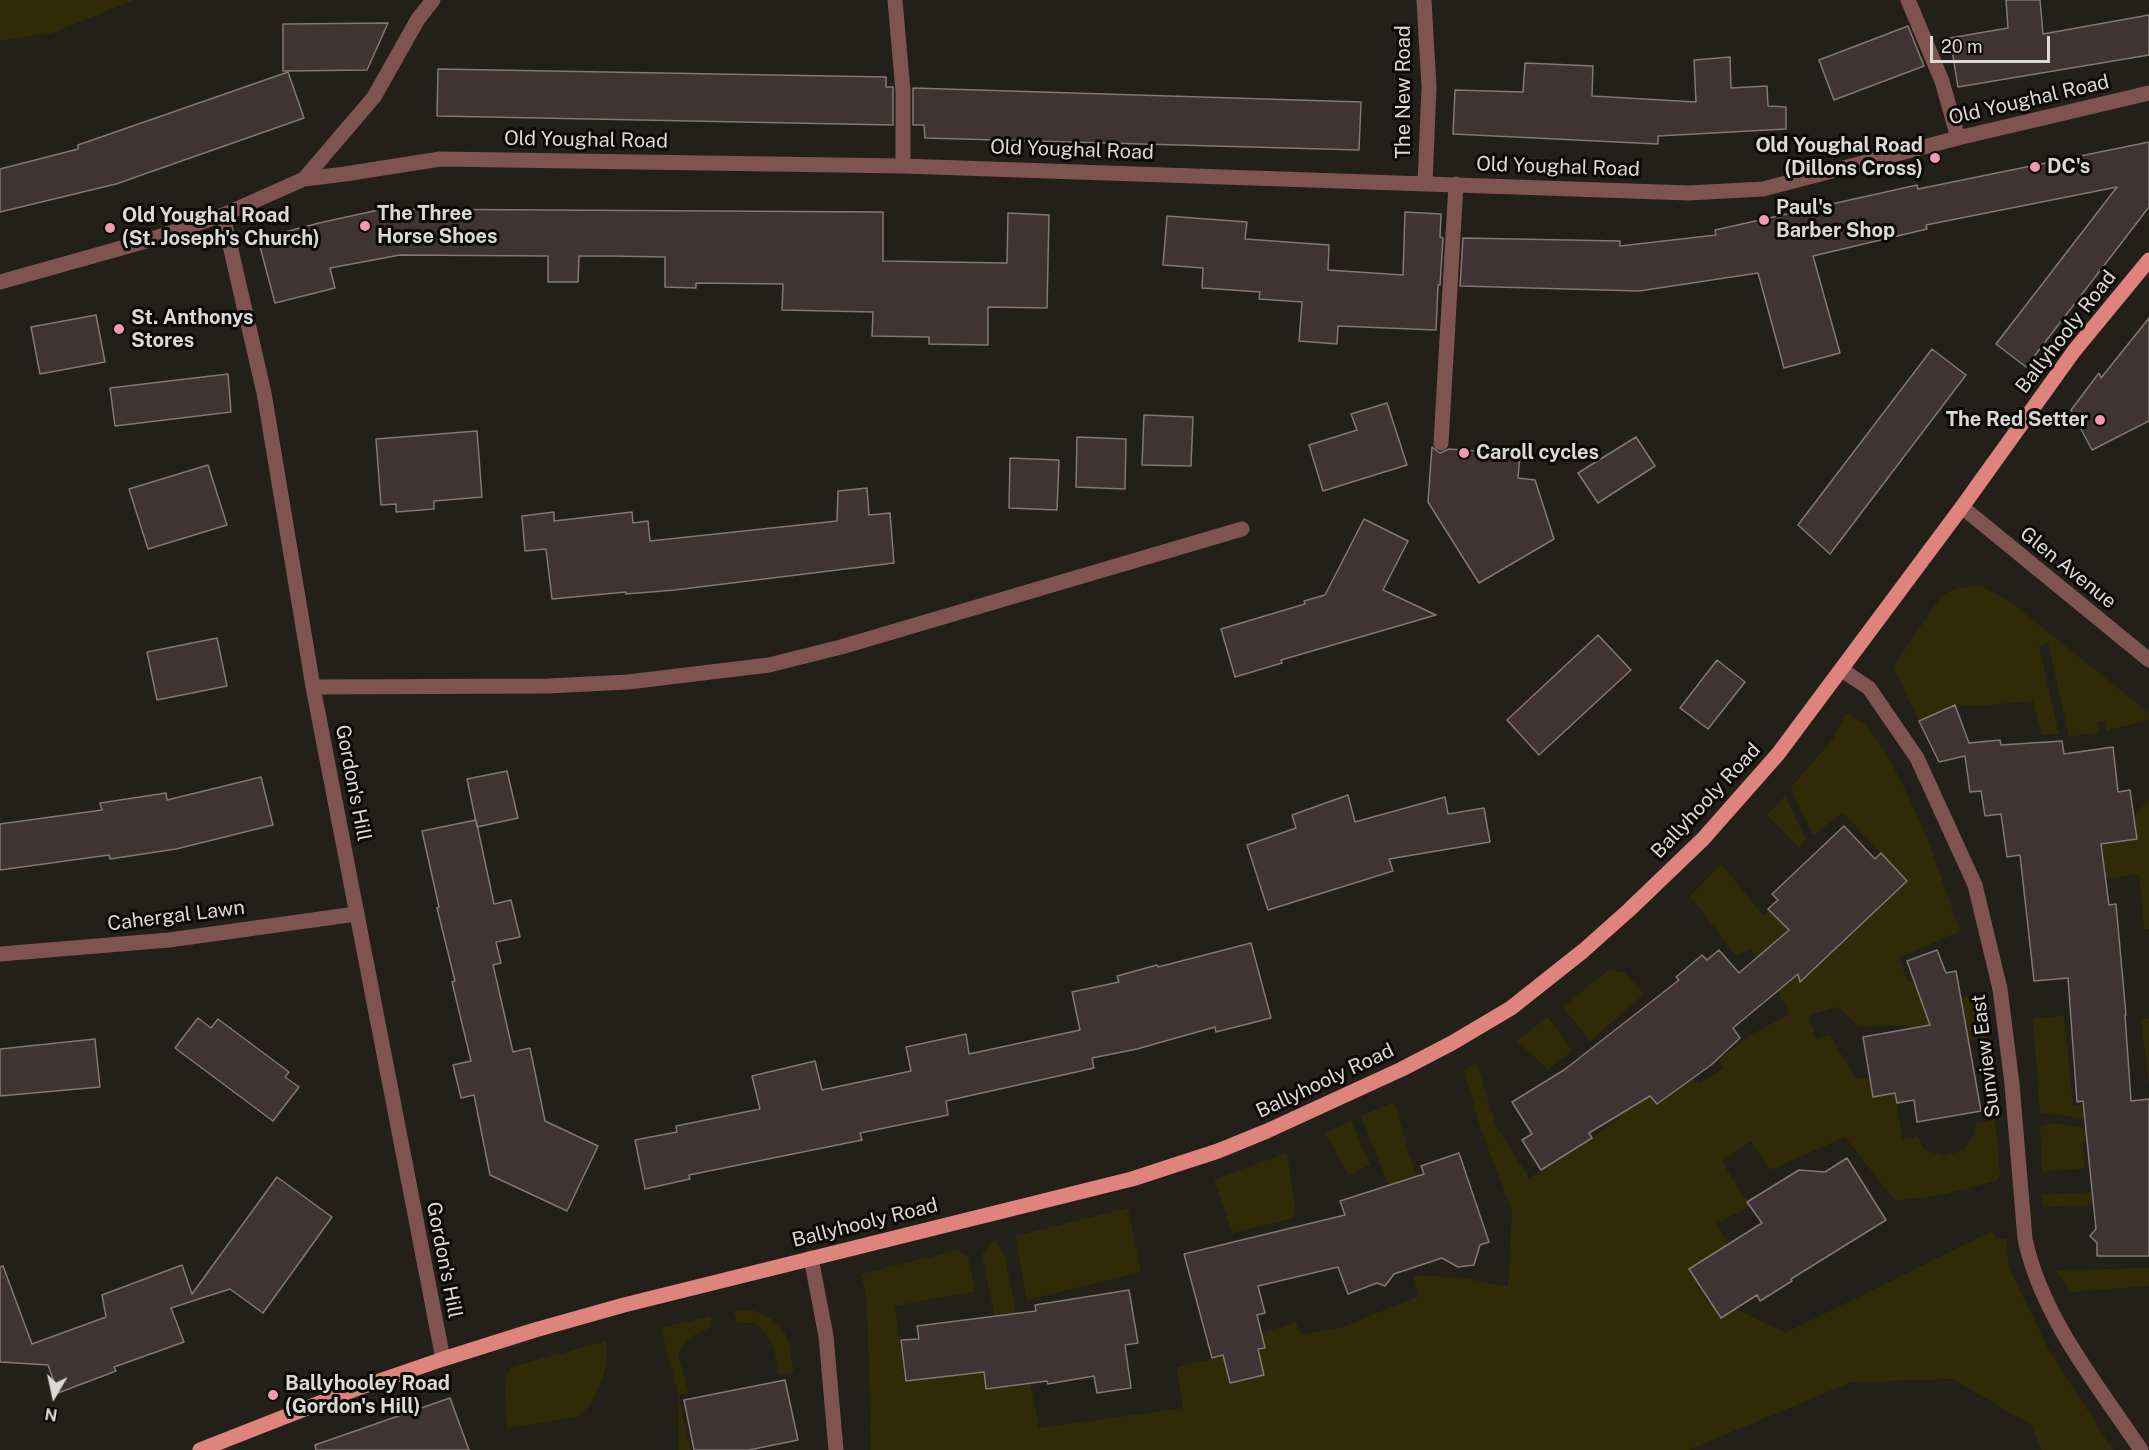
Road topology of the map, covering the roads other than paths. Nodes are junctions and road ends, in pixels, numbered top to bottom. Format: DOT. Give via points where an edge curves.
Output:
graph roads {
  1 [pos="433,0"];
  2 [pos="895,0"];
  3 [pos="1424,0"];
  4 [pos="1908,0"];
  5 [pos="2149,93"];
  6 [pos="1958,138"];
  7 [pos="903,166"];
  8 [pos="304,179"];
  9 [pos="1425,184"];
  10 [pos="1456,184"];
  11 [pos="223,215"];
  12 [pos="2149,260"];
  13 [pos="0,282"];
  14 [pos="1441,443"];
  15 [pos="1962,507"];
  16 [pos="1242,529"];
  17 [pos="2149,660"];
  18 [pos="1842,670"];
  19 [pos="313,687"];
  20 [pos="356,914"];
  21 [pos="0,954"];
  22 [pos="812,1258"];
  23 [pos="443,1359"];
  24 [pos="200,1450"];
  25 [pos="837,1450"];
  26 [pos="2140,1450"];
  1 -- 8 [label="street" via="374,97"];
  2 -- 7 [label="street" via="903,91"];
  3 -- 9 [label="street, The New Road" via="1428,87"];
  4 -- 6 [label="street" via="1942,81"];
  5 -- 6 [label="street, Old Youghal Road"];
  6 -- 10 [label="street, Old Youghal Road" via="1763,189 1689,193"];
  7 -- 8 [label="street, Old Youghal Road" via="440,159"];
  7 -- 9 [label="street, Old Youghal Road"];
  8 -- 11 [label="street, Old Youghal Road"];
  9 -- 10 [label="street, Old Youghal Road"];
  10 -- 14 [label="street"];
  11 -- 13 [label="street, Old Youghal Road"];
  11 -- 19 [label="street, Gordon's Hill" via="264,393"];
  12 -- 15 [label="main road, Ballyhooly Road" via="2074,351"];
  15 -- 17 [label="street, Glen Avenue"];
  15 -- 18 [label="main road, Ballyhooly Road"];
  16 -- 19 [label="street" via="769,665 628,682 548,686"];
  18 -- 22 [label="main road, Ballyhooly Road" via="1778,754 1704,839 1629,910 1511,1008 1452,1043 1218,1151 1132,1179"];
  18 -- 26 [label="street, Sunview East" via="1869,688 1917,758 1975,885 2000,990 2030,1262 2062,1333"];
  19 -- 20 [label="street, Gordon's Hill"];
  20 -- 21 [label="street, Cahergal Lawn" via="169,940"];
  20 -- 23 [label="street, Gordon's Hill"];
  22 -- 23 [label="main road, Ballyhooly Road" via="613,1308"];
  22 -- 25 [label="street" via="826,1336"];
  23 -- 24 [label="main road, Ballyhooly Road"];
}
